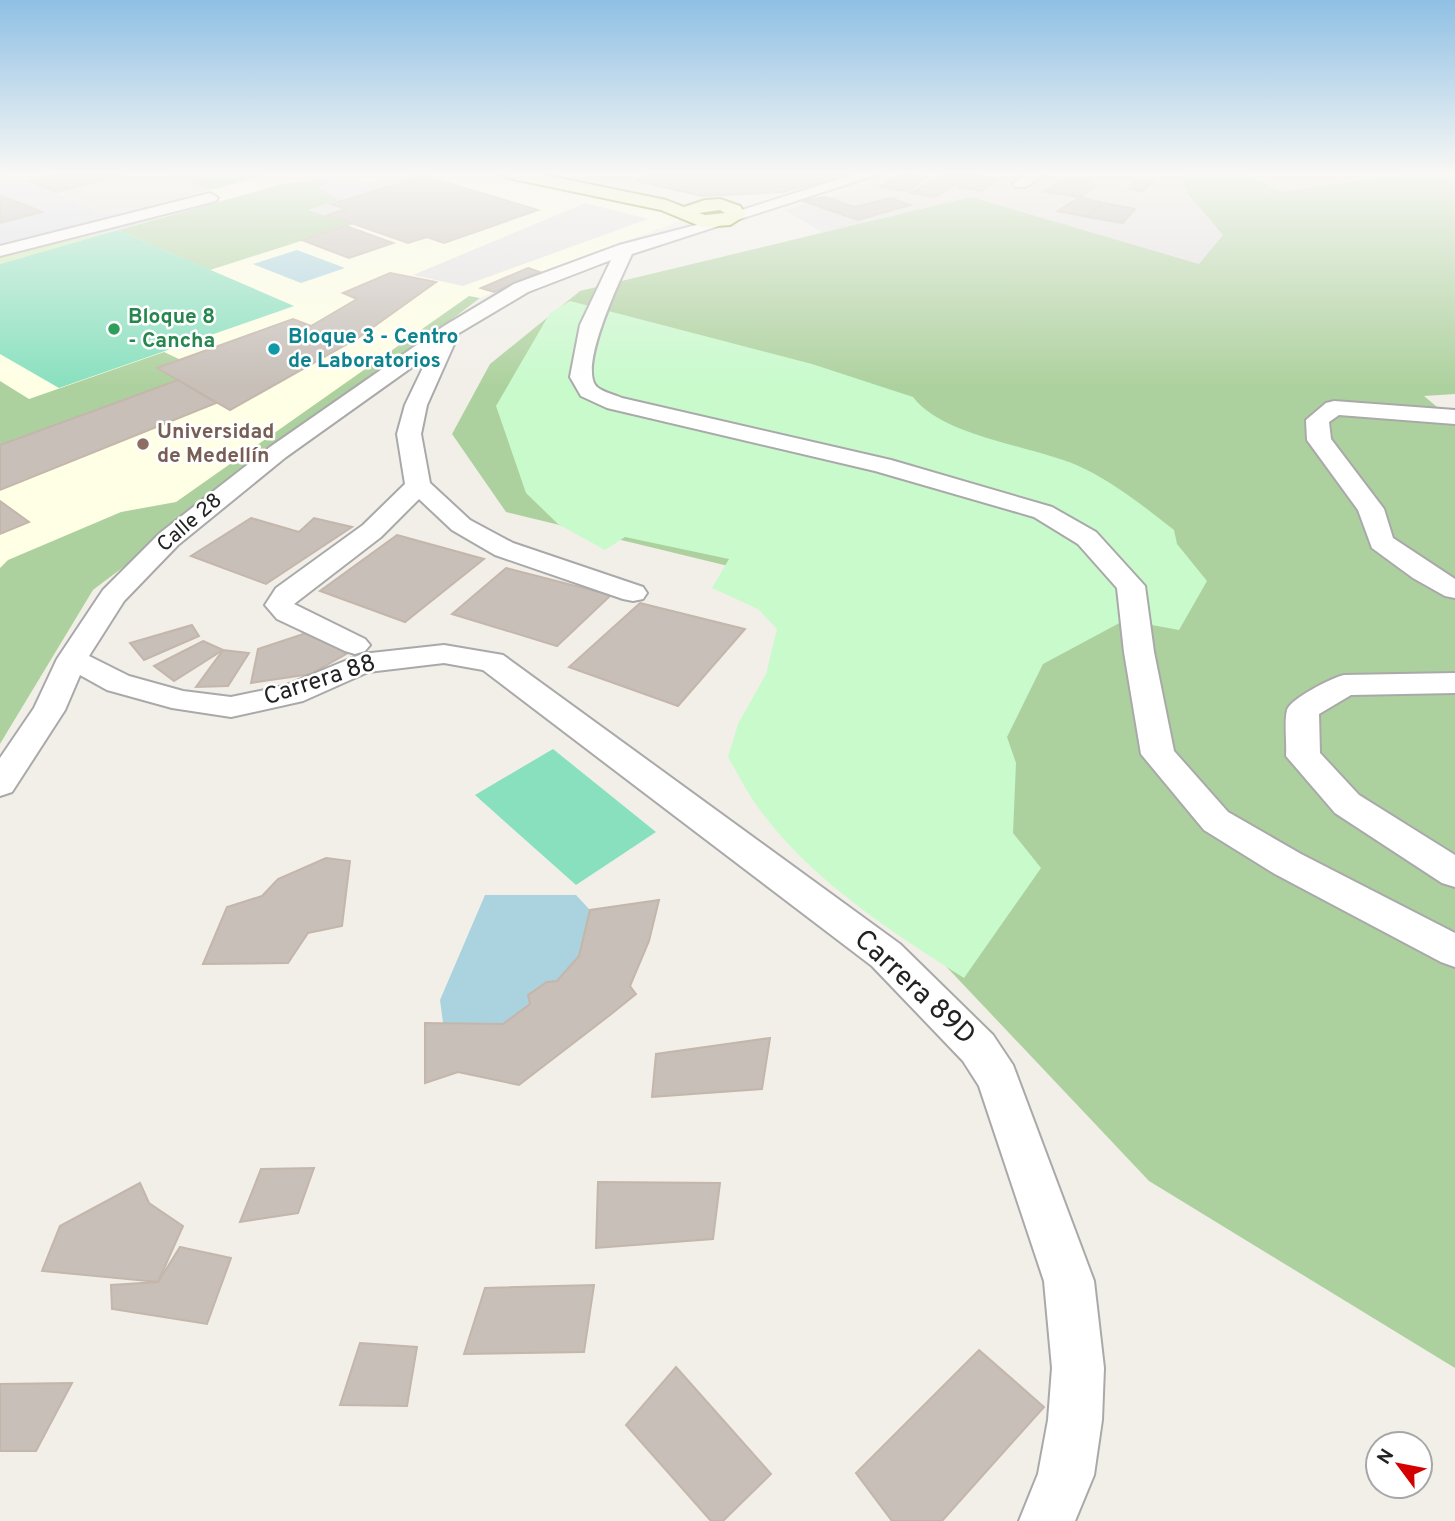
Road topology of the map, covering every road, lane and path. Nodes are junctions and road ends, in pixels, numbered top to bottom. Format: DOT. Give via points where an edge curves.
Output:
graph roads {
  1 [pos="28,244"];
  2 [pos="642,244"];
  3 [pos="625,249"];
  4 [pos="0,251"];
  5 [pos="451,330"];
  6 [pos="1455,417"];
  7 [pos="418,486"];
  8 [pos="1455,590"];
  9 [pos="633,593"];
  10 [pos="355,645"];
  11 [pos="72,659"];
  12 [pos="492,662"];
  13 [pos="1455,683"];
  14 [pos="0,784"];
  15 [pos="1455,873"];
  16 [pos="1455,951"];
  17 [pos="1057,1498"];
  1 -- 4 [label="street"];
  2 -- 3 [label="street, Calle 28"];
  3 -- 5 [label="street, Calle 28" via="521,288"];
  3 -- 16 [label="street" via="590,325 581,377 589,390 615,404 882,465 1043,513 1087,538 1131,586 1158,754 1216,821"];
  5 -- 7 [label="street" via="416,405 409,434"];
  5 -- 11 [label="street, Calle 28" via="278,452 169,539 113,596"];
  6 -- 8 [label="street" via="1334,408 1317,420 1319,440 1371,509 1381,542"];
  7 -- 9 [label="street" via="461,525 504,550"];
  7 -- 10 [label="street" via="372,531 286,594 279,605"];
  11 -- 12 [label="street, Carrera 88" via="118,683 183,701 231,707 292,694 362,663 444,654"];
  11 -- 14 [label="street, Calle 28" via="49,710"];
  12 -- 17 [label="street, Carrera 89D" via="886,955 978,1048 998,1078 1069,1281 1078,1368 1075,1420"];
  13 -- 15 [label="street" via="1345,685 1303,710 1303,756 1347,804"];
}
